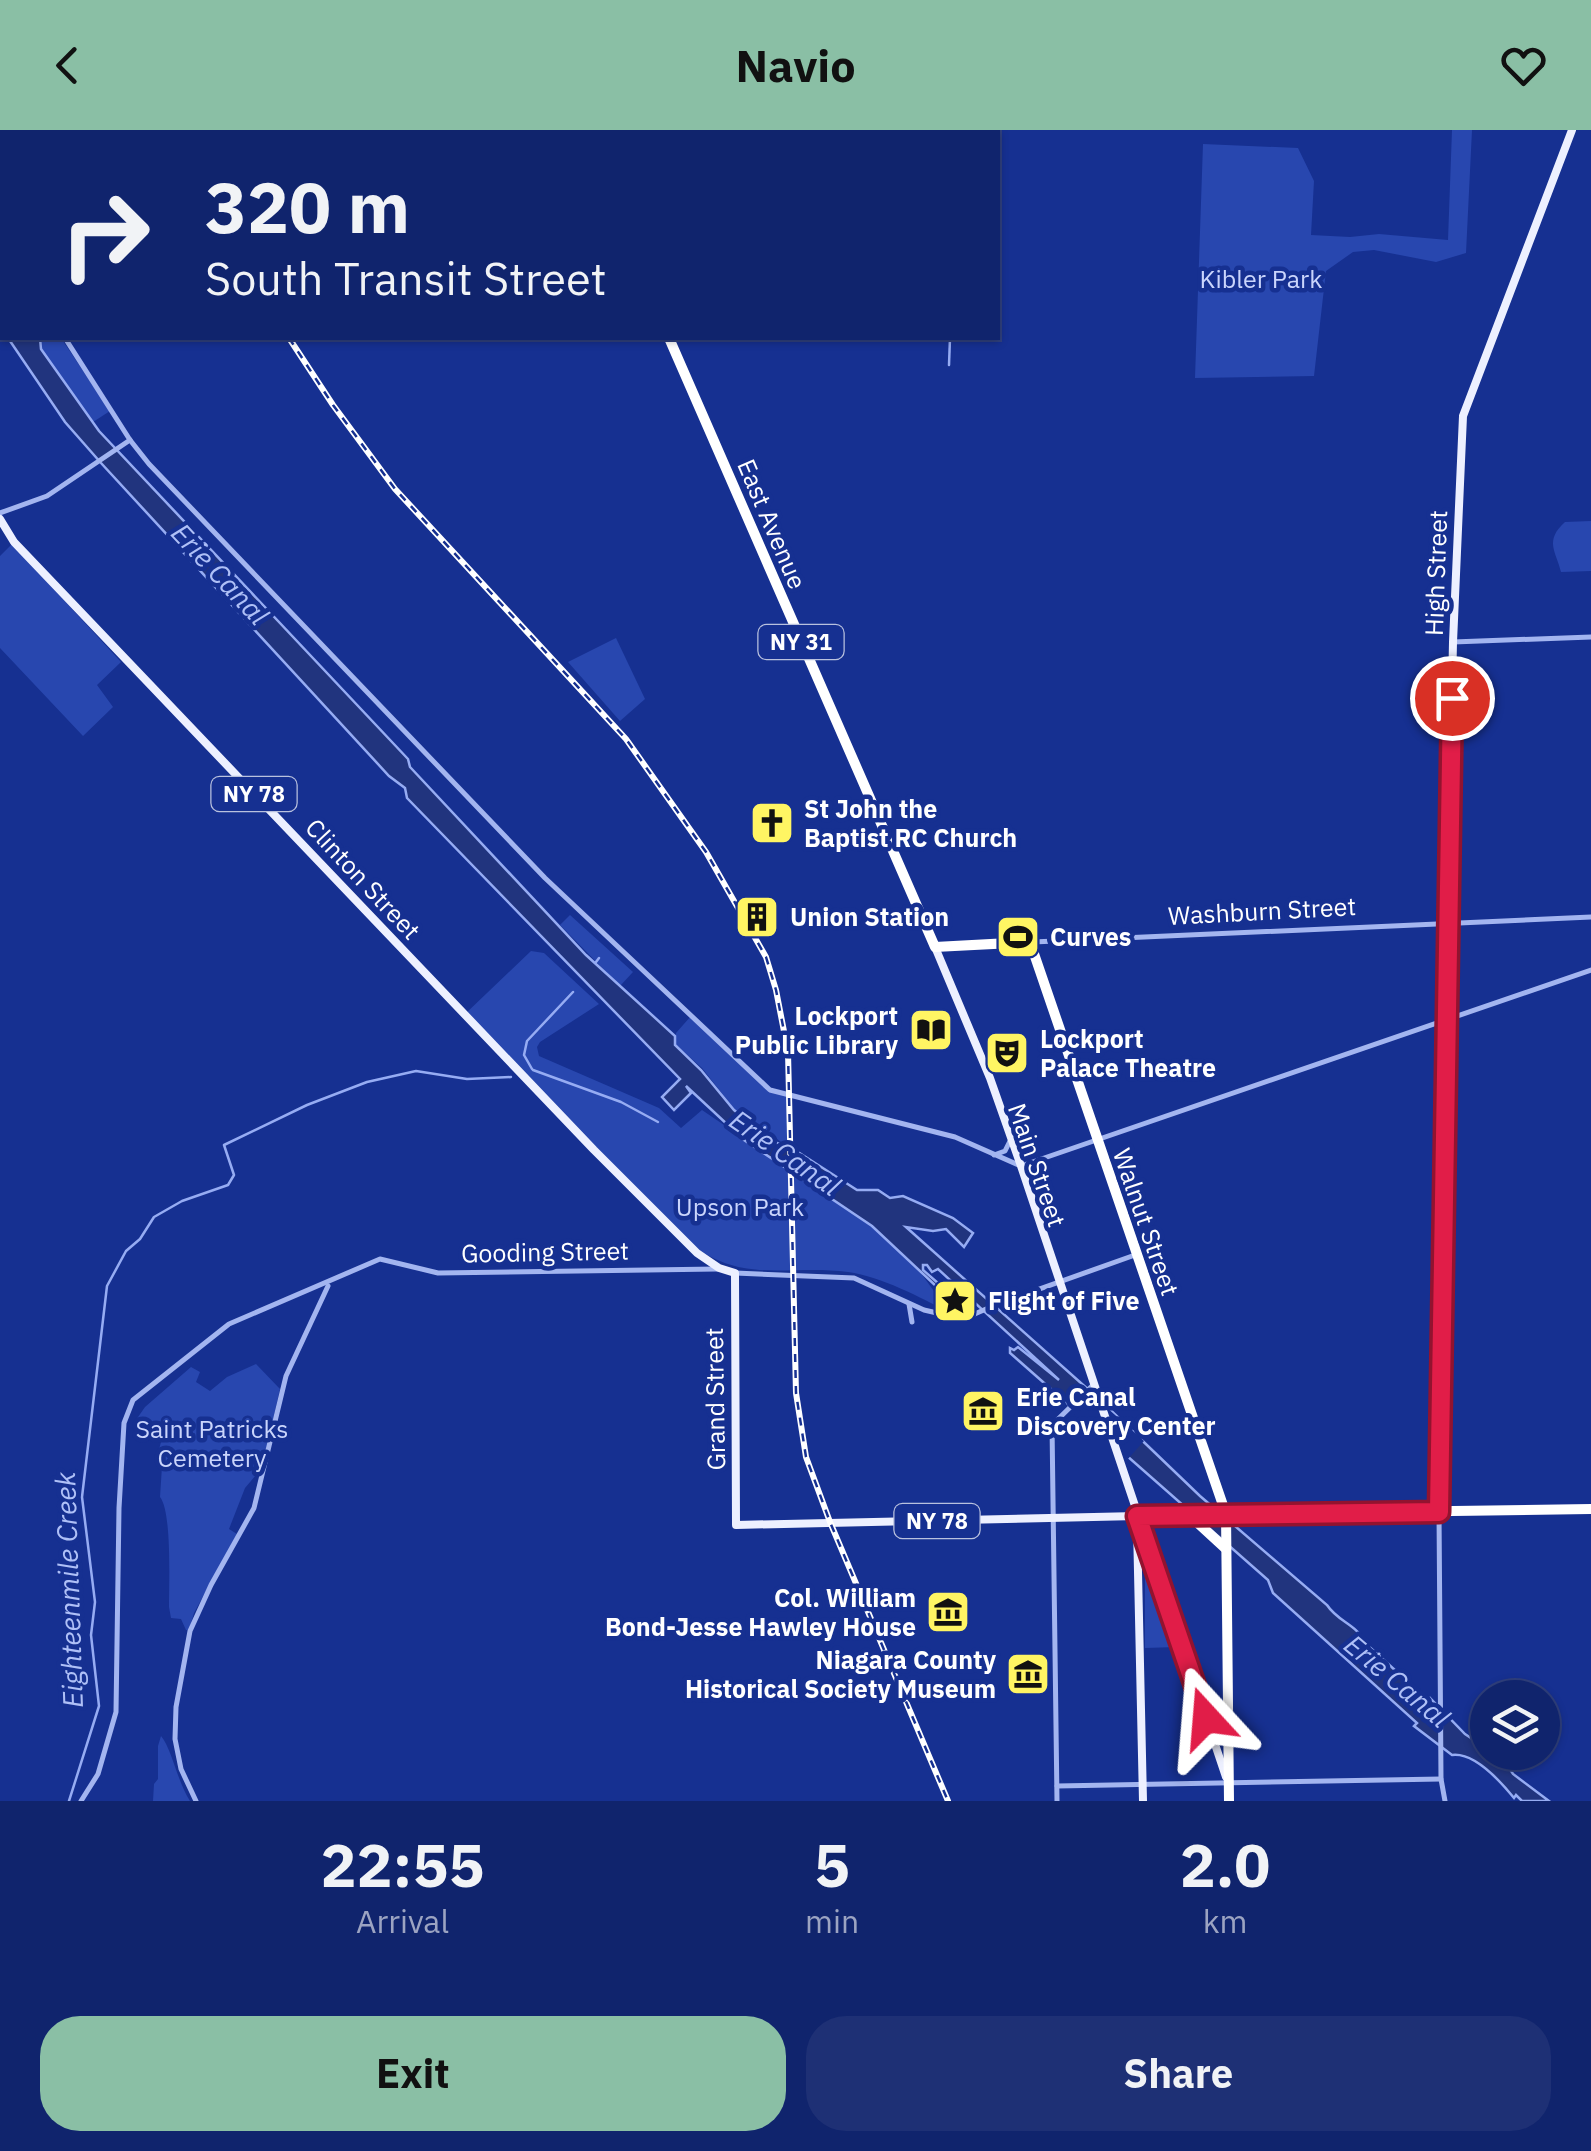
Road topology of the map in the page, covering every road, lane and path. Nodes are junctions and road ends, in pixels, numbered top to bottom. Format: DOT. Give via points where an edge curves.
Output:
graph roads {
  1 [pos="1572,130"];
  2 [pos="67,340"];
  3 [pos="670,340"];
  4 [pos="130,440"];
  5 [pos="0,516"];
  6 [pos="1591,637"];
  7 [pos="1453,642"];
  8 [pos="1591,917"];
  9 [pos="1446,922"];
  10 [pos="1030,942"];
  11 [pos="934,947"];
  12 [pos="1591,970"];
  13 [pos="1444,1020"];
  14 [pos="1010,1141"];
  15 [pos="1098,1142"];
  16 [pos="994,1154"];
  17 [pos="1018,1166"];
  18 [pos="1136,1255"];
  19 [pos="704,1259"];
  20 [pos="689,1268"];
  21 [pos="730,1272"];
  22 [pos="1058,1283"];
  23 [pos="329,1284"];
  24 [pos="909,1304"];
  25 [pos="912,1322"];
  26 [pos="1094,1392"];
  27 [pos="1591,1509"];
  28 [pos="1439,1512"];
  29 [pos="1186,1515"];
  30 [pos="1225,1515"];
  31 [pos="1137,1516"];
  32 [pos="1055,1520"];
  33 [pos="1225,1551"];
  34 [pos="1441,1779"];
  35 [pos="1228,1782"];
  36 [pos="1143,1784"];
  37 [pos="1057,1786"];
  38 [pos="81,1801"];
  39 [pos="196,1801"];
  40 [pos="1057,1801"];
  41 [pos="1143,1801"];
  42 [pos="1229,1801"];
  43 [pos="1445,1801"];
  1 -- 7 [label="main road, High Street" via="1463,416"];
  2 -- 4 [label="street"];
  3 -- 11 [label="highway, East Avenue / NY 31"];
  4 -- 5 [label="street" via="47,496"];
  4 -- 16 [label="street" via="496,828 770,1090 955,1137"];
  5 -- 19 [label="main road, Clinton Street / NY 78" via="14,542"];
  6 -- 7 [label="street"];
  7 -- 9 [label="main road, High Street"];
  8 -- 9 [label="street, Washburn Street"];
  9 -- 10 [label="street, Washburn Street"];
  9 -- 13 [label="main road, High Street"];
  10 -- 11 [label="highway, Washburn Street"];
  10 -- 15 [label="highway, Walnut Street"];
  11 -- 14 [label="main road, Main Street"];
  12 -- 13 [label="street"];
  13 -- 15 [label="street"];
  13 -- 28 [label="main road, High Street"];
  14 -- 16 [label="street"];
  14 -- 17 [label="main road, Main Street"];
  15 -- 17 [label="street"];
  15 -- 18 [label="highway, Walnut Street"];
  16 -- 17 [label="street"];
  17 -- 22 [label="main road, Main Street"];
  18 -- 22 [label="street"];
  18 -- 30 [label="highway, Walnut Street"];
  19 -- 20 [label="street, Gooding Street"];
  19 -- 21 [label="main road, Gooding Street / NY 78"];
  20 -- 21 [label="street, Gooding Street"];
  20 -- 23 [label="street, Gooding Street" via="438,1274 380,1259"];
  21 -- 24 [label="street, Gooding Street" via="854,1278"];
  21 -- 32 [label="main road, Grand Street / NY 78" via="736,1525"];
  22 -- 24 [label="street, Gooding Street" via="963,1319"];
  22 -- 26 [label="main road, Main Street"];
  23 -- 38 [label="street, Gooding Street" via="229,1324 134,1400 124,1423 116,1712 98,1774"];
  23 -- 39 [label="street" via="286,1376 254,1508 190,1631 175,1740"];
  24 -- 25 [label="street"];
  26 -- 31 [label="main road, Main Street"];
  26 -- 32 [label="street" via="1052,1425"];
  27 -- 28 [label="highway, NY 78"];
  28 -- 30 [label="highway, NY 78"];
  28 -- 34 [label="street"];
  29 -- 30 [label="main road, NY 78"];
  29 -- 31 [label="main road, NY 78"];
  29 -- 33 [label="highway"];
  30 -- 33 [label="highway"];
  31 -- 32 [label="main road, NY 78"];
  31 -- 35 [label="main road"];
  31 -- 36 [label="main road"];
  32 -- 37 [label="street"];
  33 -- 35 [label="highway"];
  34 -- 35 [label="street"];
  34 -- 43 [label="street"];
  35 -- 36 [label="street"];
  35 -- 42 [label="highway"];
  36 -- 37 [label="street"];
  36 -- 41 [label="main road"];
  37 -- 40 [label="street"];
}
